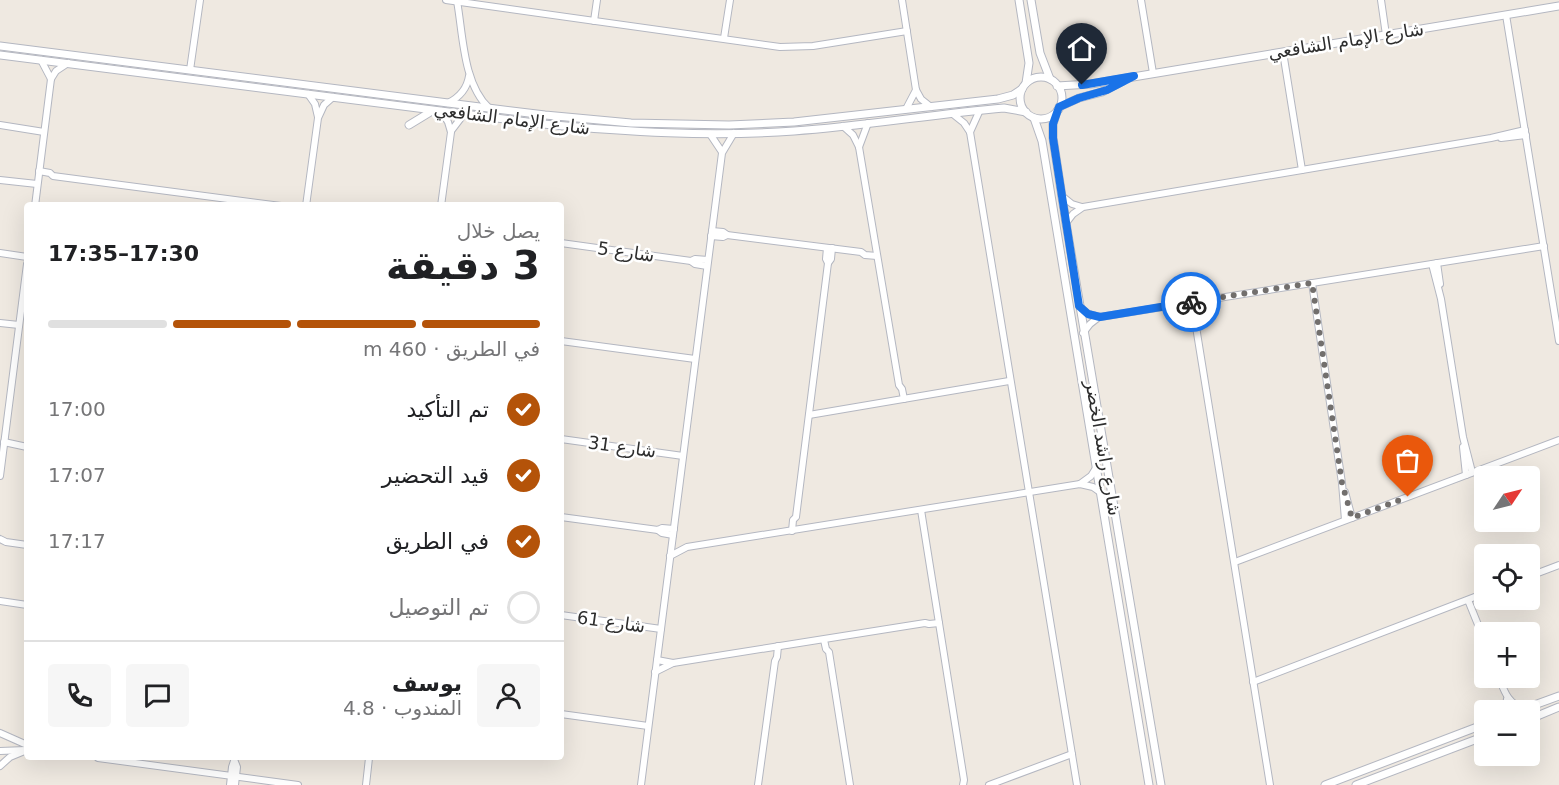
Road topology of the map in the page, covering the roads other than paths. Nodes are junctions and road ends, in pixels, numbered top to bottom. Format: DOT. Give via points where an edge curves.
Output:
graph roads {
  1 [pos="200,0"];
  2 [pos="446,0"];
  3 [pos="597,0"];
  4 [pos="730,0"];
  5 [pos="902,0"];
  6 [pos="1019,0"];
  7 [pos="1031,0"];
  8 [pos="1141,0"];
  9 [pos="1380,0"];
  10 [pos="457,1"];
  11 [pos="1559,6"];
  12 [pos="1506,15"];
  13 [pos="594,21"];
  14 [pos="907,31"];
  15 [pos="1386,34"];
  16 [pos="724,38"];
  17 [pos="0,46"];
  18 [pos="1283,52"];
  19 [pos="0,55"];
  20 [pos="41,59"];
  21 [pos="69,63"];
  22 [pos="190,70"];
  23 [pos="1153,73"];
  24 [pos="469,75"];
  25 [pos="1134,76"];
  26 [pos="51,79"];
  27 [pos="1050,80"];
  28 [pos="1057,86"];
  29 [pos="1024,87"];
  30 [pos="916,90"];
  31 [pos="308,94"];
  32 [pos="333,97"];
  33 [pos="448,103"];
  34 [pos="931,107"];
  35 [pos="489,108"];
  36 [pos="906,109"];
  37 [pos="1058,109"];
  38 [pos="437,111"];
  39 [pos="979,112"];
  40 [pos="1026,112"];
  41 [pos="465,114"];
  42 [pos="954,114"];
  43 [pos="318,118"];
  44 [pos="1034,118"];
  45 [pos="868,123"];
  46 [pos="0,125"];
  47 [pos="409,125"];
  48 [pos="843,126"];
  49 [pos="44,132"];
  50 [pos="451,132"];
  51 [pos="970,132"];
  52 [pos="1525,132"];
  53 [pos="710,134"];
  54 [pos="734,134"];
  55 [pos="859,147"];
  56 [pos="722,153"];
  57 [pos="1302,170"];
  58 [pos="38,178"];
  59 [pos="0,180"];
  60 [pos="1062,196"];
  61 [pos="35,202"];
  62 [pos="251,202"];
  63 [pos="305,202"];
  64 [pos="442,202"];
  65 [pos="1083,207"];
  66 [pos="1066,223"];
  67 [pos="712,233"];
  68 [pos="564,243"];
  69 [pos="1544,246"];
  70 [pos="830,248"];
  71 [pos="0,253"];
  72 [pos="877,253"];
  73 [pos="24,257"];
  74 [pos="708,263"];
  75 [pos="1435,263"];
  76 [pos="1310,283"];
  77 [pos="24,291"];
  78 [pos="1192,302"];
  79 [pos="1079,306"];
  80 [pos="1100,317"];
  81 [pos="0,323"];
  82 [pos="19,325"];
  83 [pos="1083,333"];
  84 [pos="564,341"];
  85 [pos="1559,341"];
  86 [pos="695,359"];
  87 [pos="1010,381"];
  88 [pos="901,399"];
  89 [pos="809,415"];
  90 [pos="564,439"];
  91 [pos="1559,440"];
  92 [pos="4,445"];
  93 [pos="24,447"];
  94 [pos="683,456"];
  95 [pos="1,461"];
  96 [pos="1096,468"];
  97 [pos="1469,474"];
  98 [pos="0,476"];
  99 [pos="1080,484"];
  100 [pos="1029,492"];
  101 [pos="1100,492"];
  102 [pos="921,510"];
  103 [pos="564,517"];
  104 [pos="1349,519"];
  105 [pos="795,530"];
  106 [pos="673,532"];
  107 [pos="2,542"];
  108 [pos="672,544"];
  109 [pos="24,545"];
  110 [pos="687,547"];
  111 [pos="670,556"];
  112 [pos="1234,562"];
  113 [pos="1559,565"];
  114 [pos="1540,572"];
  115 [pos="1474,598"];
  116 [pos="1468,600"];
  117 [pos="0,602"];
  118 [pos="24,605"];
  119 [pos="564,615"];
  120 [pos="938,620"];
  121 [pos="1477,622"];
  122 [pos="661,629"];
  123 [pos="827,639"];
  124 [pos="775,647"];
  125 [pos="657,660"];
  126 [pos="673,663"];
  127 [pos="655,672"];
  128 [pos="1253,682"];
  129 [pos="1503,688"];
  130 [pos="1559,696"];
  131 [pos="1507,699"];
  132 [pos="1540,703"];
  133 [pos="1559,707"];
  134 [pos="564,714"];
  135 [pos="1540,715"];
  136 [pos="648,726"];
  137 [pos="1474,728"];
  138 [pos="0,733"];
  139 [pos="1474,740"];
  140 [pos="24,744"];
  141 [pos="24,750"];
  142 [pos="0,751"];
  143 [pos="24,751"];
  144 [pos="1072,754"];
  145 [pos="113,760"];
  146 [pos="235,760"];
  147 [pos="369,760"];
  148 [pos="0,766"];
  149 [pos="233,776"];
  150 [pos="965,783"];
  151 [pos="230,785"];
  152 [pos="235,785"];
  153 [pos="298,785"];
  154 [pos="366,785"];
  155 [pos="641,785"];
  156 [pos="758,785"];
  157 [pos="850,785"];
  158 [pos="990,785"];
  159 [pos="1077,785"];
  160 [pos="1149,785"];
  161 [pos="1161,785"];
  162 [pos="1270,785"];
  163 [pos="1325,785"];
  164 [pos="1356,785"];
  1 -- 22 [label="street"];
  2 -- 10 [label="street"];
  3 -- 13 [label="street"];
  4 -- 16 [label="street"];
  5 -- 14 [label="street"];
  6 -- 29 [label="street" via="1029,63"];
  7 -- 27 [label="street" via="1040,53"];
  8 -- 23 [label="street"];
  9 -- 15 [label="street"];
  10 -- 13 [label="street"];
  10 -- 24 [label="street"];
  11 -- 12 [label="street, شارع الإمام الشافعي"];
  12 -- 15 [label="street, شارع الإمام الشافعي"];
  12 -- 52 [label="street"];
  13 -- 16 [label="street"];
  14 -- 16 [label="street" via="802,47"];
  14 -- 30 [label="street"];
  15 -- 18 [label="street, شارع الإمام الشافعي"];
  17 -- 22 [label="street, شارع الإمام الشافعي"];
  18 -- 23 [label="street, شارع الإمام الشافعي"];
  18 -- 57 [label="street"];
  19 -- 20 [label="street, شارع الإمام الشافعي"];
  20 -- 21 [label="street, شارع الإمام الشافعي"];
  20 -- 26 [label="street"];
  21 -- 26 [label="street"];
  21 -- 31 [label="street, شارع الإمام الشافعي"];
  22 -- 33 [label="street, شارع الإمام الشافعي"];
  23 -- 25 [label="street, شارع الإمام الشافعي"];
  24 -- 33 [label="street" via="461,95"];
  24 -- 35 [label="street" via="474,90"];
  25 -- 28 [label="street, شارع الإمام الشافعي"];
  25 -- 37 [label="street, شارع الإمام الشافعي"];
  26 -- 49 [label="street"];
  27 -- 28 [label="street"];
  27 -- 29 [label="street" via="1034,78"];
  28 -- 37 [label="street" via="1061,94"];
  29 -- 34 [label="street, شارع الإمام الشافعي" via="1004,98"];
  29 -- 40 [label="street" via="1020,102"];
  30 -- 34 [label="street"];
  30 -- 36 [label="street"];
  31 -- 32 [label="street, شارع الإمام الشافعي"];
  31 -- 43 [label="street"];
  32 -- 38 [label="street, شارع الإمام الشافعي"];
  32 -- 43 [label="street"];
  33 -- 35 [label="street, شارع الإمام الشافعي"];
  34 -- 36 [label="street, شارع الإمام الشافعي"];
  35 -- 36 [label="street, شارع الإمام الشافعي" via="598,120 696,125 794,122"];
  37 -- 44 [label="street" via="1049,117"];
  37 -- 60 [label="street, شارع راشد الخضر" via="1053,131"];
  38 -- 41 [label="street, شارع الإمام الشافعي"];
  38 -- 47 [label="street"];
  38 -- 50 [label="street" via="448,122"];
  39 -- 40 [label="street, شارع الإمام الشافعي" via="1004,108"];
  39 -- 42 [label="street, شارع الإمام الشافعي"];
  39 -- 51 [label="street"];
  40 -- 44 [label="street"];
  41 -- 50 [label="street"];
  41 -- 53 [label="street, شارع الإمام الشافعي" via="597,129"];
  42 -- 45 [label="street, شارع الإمام الشافعي"];
  42 -- 51 [label="street"];
  43 -- 63 [label="street"];
  44 -- 96 [label="street, شارع راشد الخضر" via="1042,141"];
  45 -- 48 [label="street, شارع الإمام الشافعي"];
  45 -- 55 [label="street"];
  46 -- 49 [label="street"];
  48 -- 54 [label="street, شارع الإمام الشافعي"];
  48 -- 55 [label="street"];
  49 -- 58 [label="street"];
  50 -- 64 [label="street"];
  51 -- 87 [label="street"];
  52 -- 57 [label="street"];
  52 -- 69 [label="street"];
  53 -- 54 [label="street, شارع الإمام الشافعي"];
  53 -- 56 [label="street"];
  54 -- 56 [label="street"];
  55 -- 72 [label="street"];
  56 -- 67 [label="street"];
  57 -- 65 [label="street"];
  58 -- 59 [label="street"];
  58 -- 61 [label="street"];
  58 -- 62 [label="street" via="53,176"];
  60 -- 65 [label="street"];
  60 -- 66 [label="street, شارع راشد الخضر"];
  65 -- 66 [label="street"];
  66 -- 79 [label="street, شارع راشد الخضر"];
  67 -- 70 [label="street"];
  67 -- 74 [label="street"];
  68 -- 74 [label="street, شارع 5"];
  69 -- 75 [label="street"];
  69 -- 85 [label="street"];
  70 -- 72 [label="street"];
  70 -- 89 [label="street"];
  71 -- 73 [label="street"];
  72 -- 88 [label="street"];
  74 -- 86 [label="street"];
  75 -- 76 [label="street"];
  75 -- 97 [label="street"];
  76 -- 78 [label="street"];
  76 -- 104 [label="street"];
  77 -- 82 [label="street"];
  78 -- 80 [label="street"];
  78 -- 112 [label="street"];
  79 -- 80 [label="street"];
  79 -- 83 [label="street, شارع راشد الخضر"];
  80 -- 83 [label="street"];
  81 -- 82 [label="street"];
  82 -- 92 [label="street"];
  83 -- 161 [label="street, شارع راشد الخضر"];
  84 -- 86 [label="street"];
  86 -- 94 [label="street"];
  87 -- 88 [label="street"];
  87 -- 100 [label="street"];
  88 -- 89 [label="street"];
  89 -- 105 [label="street" via="793,520"];
  90 -- 94 [label="street, شارع 31"];
  91 -- 97 [label="street"];
  92 -- 93 [label="street"];
  92 -- 95 [label="street"];
  94 -- 106 [label="street"];
  95 -- 98 [label="street"];
  96 -- 99 [label="street"];
  96 -- 101 [label="street, شارع راشد الخضر"];
  97 -- 104 [label="street"];
  99 -- 100 [label="street"];
  99 -- 101 [label="street"];
  100 -- 102 [label="street"];
  100 -- 144 [label="street"];
  101 -- 160 [label="street, شارع راشد الخضر"];
  102 -- 105 [label="street"];
  102 -- 120 [label="street"];
  103 -- 106 [label="street"];
  104 -- 112 [label="street"];
  105 -- 110 [label="street"];
  106 -- 108 [label="street"];
  107 -- 109 [label="street"];
  108 -- 110 [label="street"];
  108 -- 111 [label="street"];
  110 -- 111 [label="street"];
  111 -- 122 [label="street"];
  112 -- 128 [label="street"];
  113 -- 114 [label="street"];
  115 -- 116 [label="street"];
  116 -- 121 [label="street"];
  116 -- 128 [label="street"];
  117 -- 118 [label="street"];
  119 -- 122 [label="street, شارع 61"];
  120 -- 123 [label="street"];
  120 -- 150 [label="street"];
  122 -- 125 [label="street"];
  123 -- 124 [label="street"];
  123 -- 157 [label="street"];
  124 -- 126 [label="street"];
  124 -- 156 [label="street"];
  125 -- 126 [label="street"];
  125 -- 127 [label="street"];
  126 -- 127 [label="street"];
  127 -- 136 [label="street"];
  128 -- 162 [label="street"];
  129 -- 131 [label="street"];
  130 -- 132 [label="street"];
  133 -- 135 [label="street"];
  134 -- 136 [label="street"];
  136 -- 155 [label="street"];
  137 -- 163 [label="street"];
  138 -- 140 [label="street"];
  139 -- 164 [label="street"];
  141 -- 142 [label="street"];
  143 -- 148 [label="street"];
  144 -- 158 [label="street"];
  144 -- 159 [label="street"];
  145 -- 149 [label="street"];
  146 -- 149 [label="street"];
  147 -- 154 [label="street"];
  149 -- 151 [label="street"];
  149 -- 152 [label="street"];
  149 -- 153 [label="street"];
}
